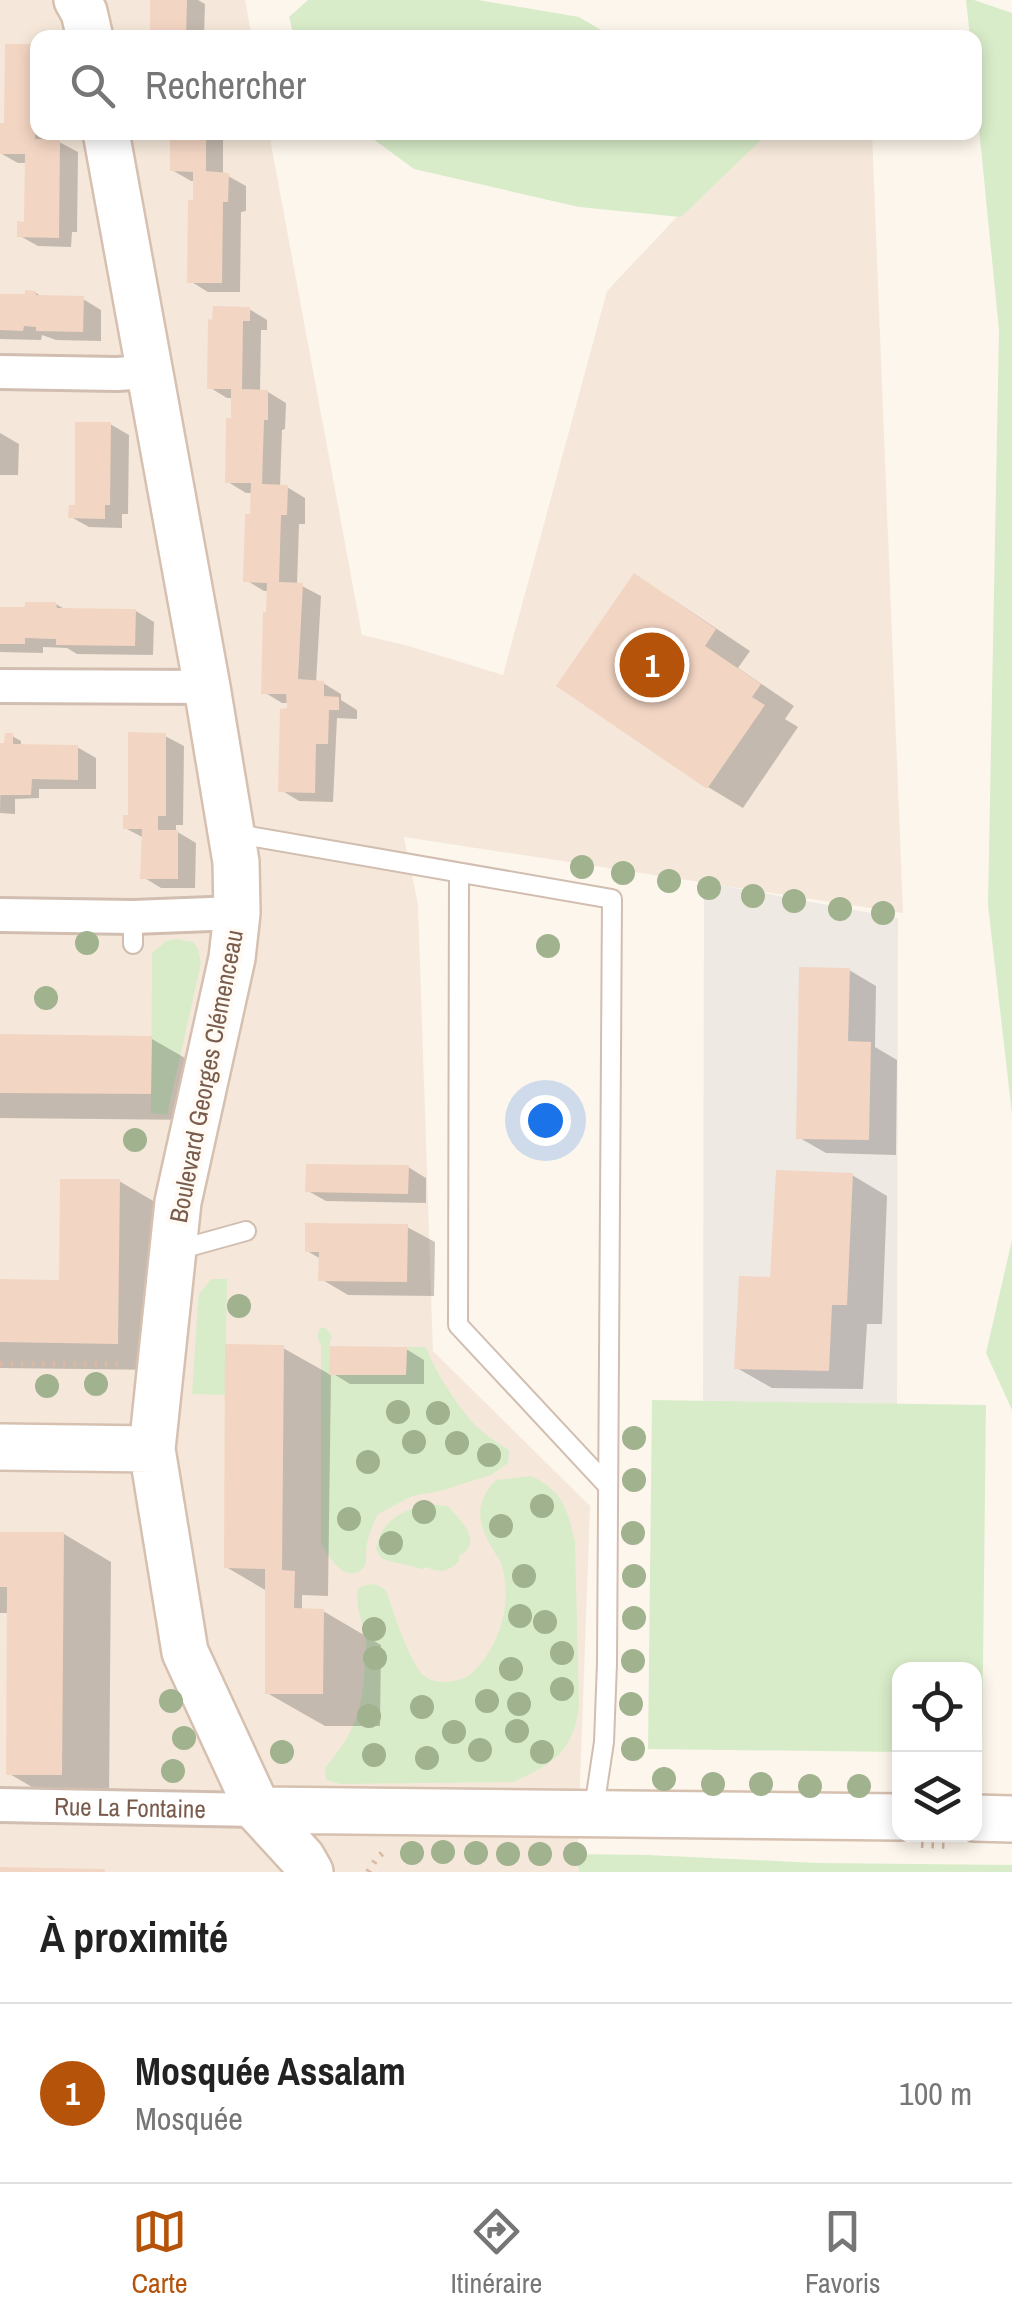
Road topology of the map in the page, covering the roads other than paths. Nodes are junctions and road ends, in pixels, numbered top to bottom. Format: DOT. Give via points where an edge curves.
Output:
graph roads {
  1 [pos="76,0"];
  2 [pos="88,30"];
  3 [pos="107,140"];
  4 [pos="0,372"];
  5 [pos="148,372"];
  6 [pos="0,686"];
  7 [pos="207,688"];
  8 [pos="232,833"];
  9 [pos="460,873"];
  10 [pos="237,913"];
  11 [pos="0,915"];
  12 [pos="246,1231"];
  13 [pos="174,1251"];
  14 [pos="0,1447"];
  15 [pos="152,1448"];
  16 [pos="608,1486"];
  17 [pos="0,1805"];
  18 [pos="258,1810"];
  19 [pos="596,1812"];
  20 [pos="892,1817"];
  21 [pos="982,1818"];
  22 [pos="1012,1819"];
  23 [pos="299,1867"];
  1 -- 2 [label="street"];
  3 -- 5 [label="street, Boulevard Georges Clémenceau"];
  4 -- 5 [label="street"];
  5 -- 7 [label="street, Boulevard Georges Clémenceau"];
  6 -- 7 [label="street"];
  7 -- 8 [label="street, Boulevard Georges Clémenceau"];
  8 -- 9 [label="lane"];
  8 -- 10 [label="street, Boulevard Georges Clémenceau"];
  9 -- 16 [label="lane" via="458,1325"];
  9 -- 16 [label="lane" via="612,899"];
  10 -- 11 [label="street" via="133,930"];
  10 -- 13 [label="street, Boulevard Georges Clémenceau" via="178,1202"];
  12 -- 13 [label="lane"];
  13 -- 15 [label="street, Boulevard Georges Clémenceau"];
  14 -- 15 [label="street"];
  15 -- 18 [label="street, Boulevard Georges Clémenceau" via="185,1652"];
  16 -- 19 [label="lane" via="605,1722"];
  17 -- 18 [label="street, Rue La Fontaine" via="123,1798"];
  18 -- 19 [label="street"];
  18 -- 23 [label="street, Boulevard Georges Clémenceau"];
  19 -- 20 [label="street"];
  21 -- 22 [label="street"];
}
